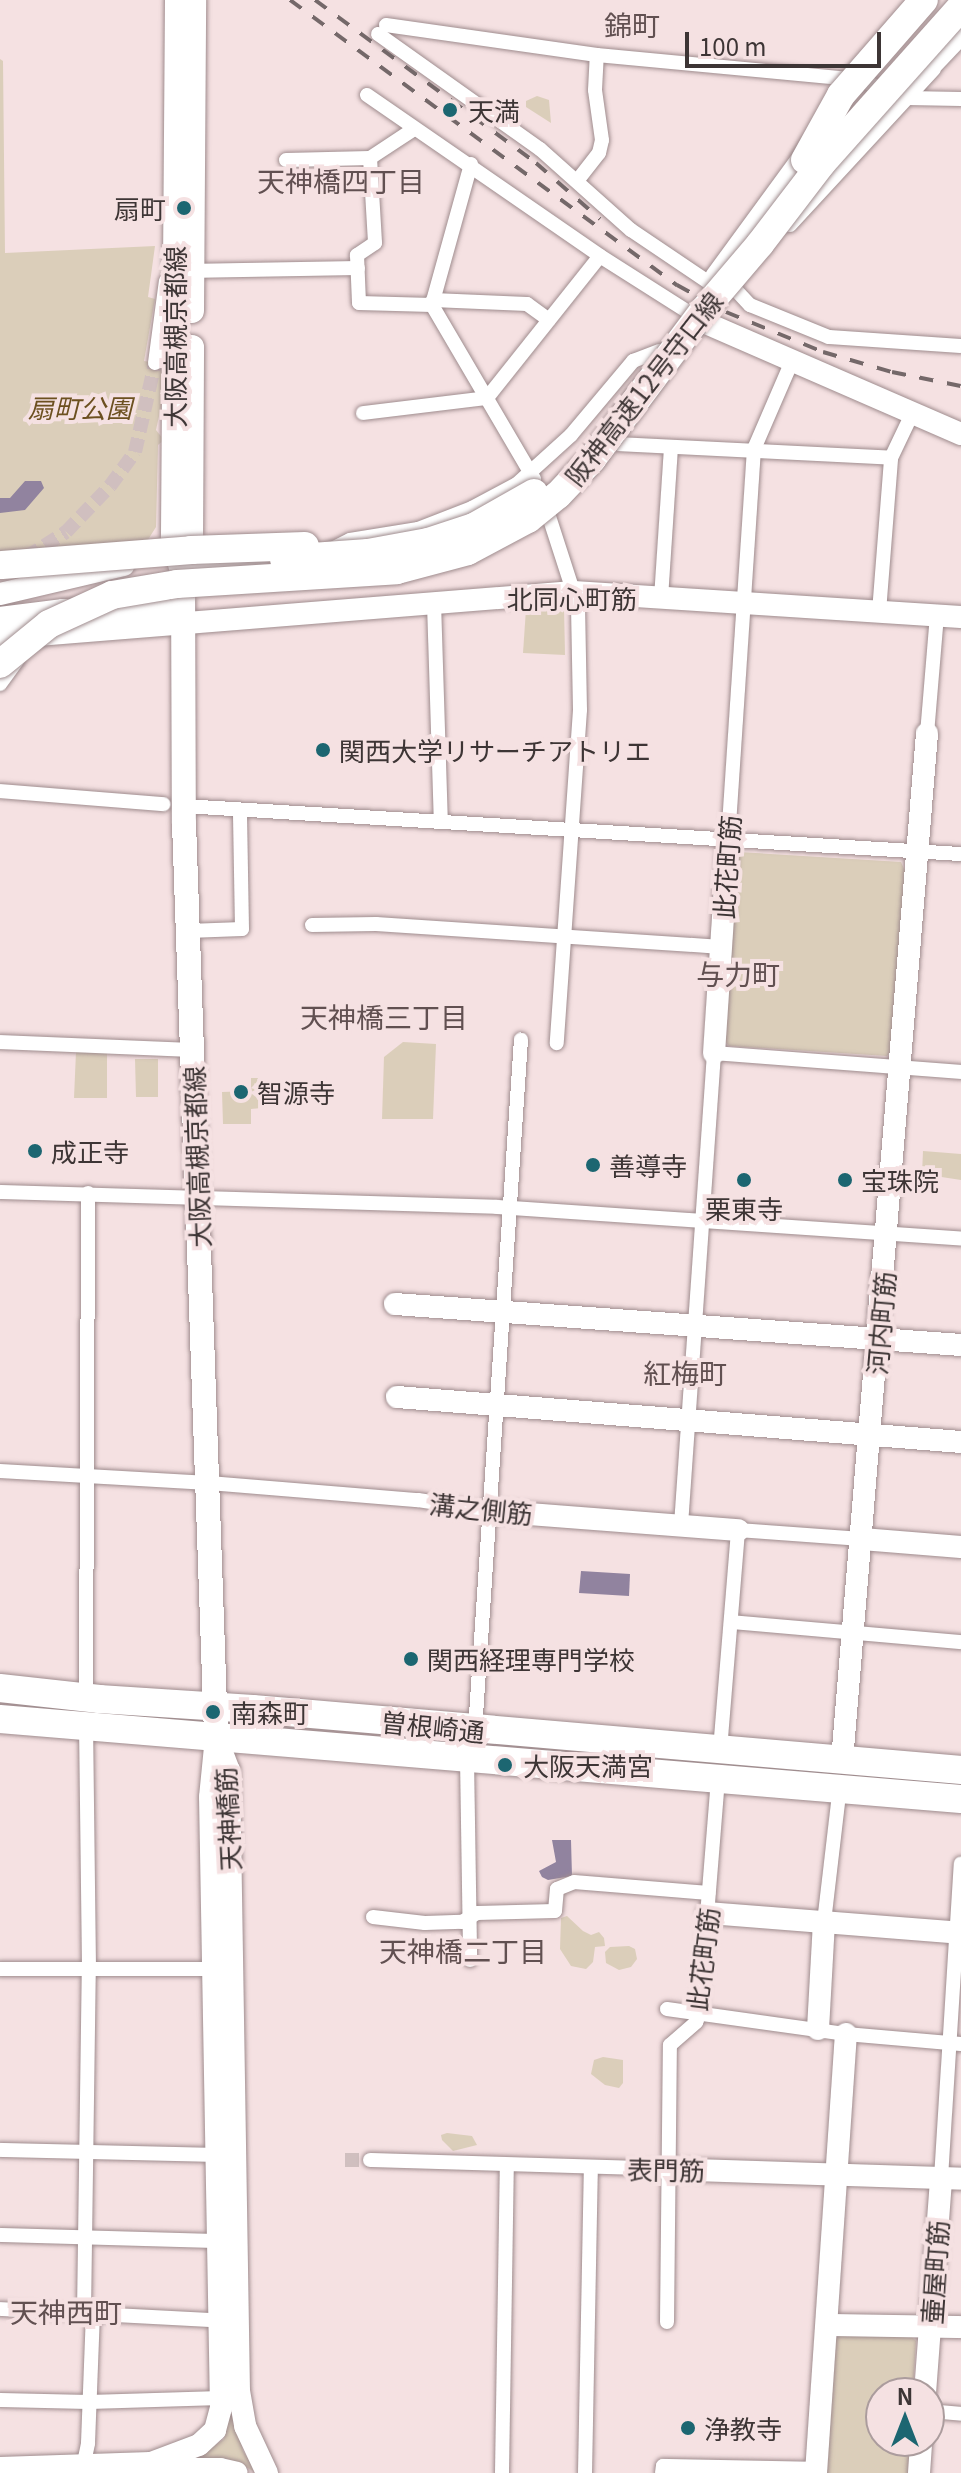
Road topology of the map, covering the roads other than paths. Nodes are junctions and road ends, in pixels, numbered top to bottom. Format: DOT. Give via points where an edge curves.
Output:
graph roads {
  1 [pos="177,0"];
  2 [pos="194,0"];
  3 [pos="924,0"];
  4 [pos="932,0"];
  5 [pos="945,0"];
  6 [pos="961,7"];
  7 [pos="961,29"];
  8 [pos="961,40"];
  9 [pos="597,55"];
  10 [pos="860,80"];
  11 [pos="367,95"];
  12 [pos="907,98"];
  13 [pos="961,99"];
  14 [pos="414,129"];
  15 [pos="370,158"];
  16 [pos="286,160"];
  17 [pos="805,160"];
  18 [pos="471,164"];
  19 [pos="577,181"];
  20 [pos="760,244"];
  21 [pos="600,256"];
  22 [pos="358,268"];
  23 [pos="183,271"];
  24 [pos="722,286"];
  25 [pos="433,302"];
  26 [pos="698,318"];
  27 [pos="549,320"];
  28 [pos="961,346"];
  29 [pos="659,351"];
  30 [pos="792,361"];
  31 [pos="155,363"];
  32 [pos="487,398"];
  33 [pos="363,413"];
  34 [pos="912,414"];
  35 [pos="961,434"];
  36 [pos="619,444"];
  37 [pos="671,447"];
  38 [pos="754,449"];
  39 [pos="891,458"];
  40 [pos="531,474"];
  41 [pos="546,500"];
  42 [pos="173,538"];
  43 [pos="368,553"];
  44 [pos="326,562"];
  45 [pos="0,565"];
  46 [pos="80,575"];
  47 [pos="183,576"];
  48 [pos="573,592"];
  49 [pos="0,594"];
  50 [pos="661,598"];
  51 [pos="434,603"];
  52 [pos="742,603"];
  53 [pos="63,610"];
  54 [pos="879,612"];
  55 [pos="27,615"];
  56 [pos="937,615"];
  57 [pos="961,617"];
  58 [pos="0,618"];
  59 [pos="183,622"];
  60 [pos="38,636"];
  61 [pos="0,637"];
  62 [pos="0,664"];
  63 [pos="0,684"];
  64 [pos="927,734"];
  65 [pos="0,791"];
  66 [pos="184,806"];
  67 [pos="240,812"];
  68 [pos="441,821"];
  69 [pos="571,830"];
  70 [pos="728,840"];
  71 [pos="917,852"];
  72 [pos="961,854"];
  73 [pos="312,925"];
  74 [pos="188,931"];
  75 [pos="564,938"];
  76 [pos="721,947"];
  77 [pos="521,1040"];
  78 [pos="0,1042"];
  79 [pos="557,1043"];
  80 [pos="191,1050"];
  81 [pos="714,1053"];
  82 [pos="902,1067"];
  83 [pos="961,1072"];
  84 [pos="0,1192"];
  85 [pos="88,1193"];
  86 [pos="197,1199"];
  87 [pos="509,1207"];
  88 [pos="702,1221"];
  89 [pos="888,1234"];
  90 [pos="961,1239"];
  91 [pos="395,1304"];
  92 [pos="502,1312"];
  93 [pos="695,1326"];
  94 [pos="879,1339"];
  95 [pos="961,1345"];
  96 [pos="397,1397"];
  97 [pos="496,1405"];
  98 [pos="688,1420"];
  99 [pos="871,1435"];
  100 [pos="961,1442"];
  101 [pos="0,1471"];
  102 [pos="88,1476"];
  103 [pos="209,1483"];
  104 [pos="490,1511"];
  105 [pos="681,1525"];
  106 [pos="738,1530"];
  107 [pos="862,1539"];
  108 [pos="961,1547"];
  109 [pos="731,1622"];
  110 [pos="853,1634"];
  111 [pos="961,1642"];
  112 [pos="0,1688"];
  113 [pos="86,1697"];
  114 [pos="216,1707"];
  115 [pos="0,1719"];
  116 [pos="86,1726"];
  117 [pos="475,1730"];
  118 [pos="216,1737"];
  119 [pos="720,1750"];
  120 [pos="467,1759"];
  121 [pos="842,1761"];
  122 [pos="961,1770"];
  123 [pos="718,1779"];
  124 [pos="839,1790"];
  125 [pos="961,1799"];
  126 [pos="961,1864"];
  127 [pos="709,1903"];
  128 [pos="373,1917"];
  129 [pos="824,1922"];
  130 [pos="470,1923"];
  131 [pos="958,1933"];
  132 [pos="470,1960"];
  133 [pos="89,1968"];
  134 [pos="0,1969"];
  135 [pos="223,1969"];
  136 [pos="667,2009"];
  137 [pos="699,2015"];
  138 [pos="818,2029"];
  139 [pos="846,2034"];
  140 [pos="954,2044"];
  141 [pos="0,2150"];
  142 [pos="88,2151"];
  143 [pos="226,2155"];
  144 [pos="370,2160"];
  145 [pos="507,2165"];
  146 [pos="591,2168"];
  147 [pos="667,2169"];
  148 [pos="835,2173"];
  149 [pos="951,2178"];
  150 [pos="0,2235"];
  151 [pos="84,2238"];
  152 [pos="217,2241"];
  153 [pos="0,2309"];
  154 [pos="88,2313"];
  155 [pos="229,2321"];
  156 [pos="667,2322"];
  157 [pos="827,2325"];
  158 [pos="929,2327"];
  159 [pos="961,2327"];
  160 [pos="926,2377"];
  161 [pos="0,2400"];
  162 [pos="90,2402"];
  163 [pos="221,2403"];
  164 [pos="151,2463"];
  165 [pos="0,2468"];
  166 [pos="83,2469"];
  167 [pos="662,2470"];
  168 [pos="816,2471"];
  169 [pos="233,2472"];
  170 [pos="267,2473"];
  171 [pos="502,2473"];
  172 [pos="585,2473"];
  1 -- 23 [label="main road, 大阪高槻京都線"];
  2 -- 23 [label="main road, 大阪高槻京都線"];
  3 -- 17 [label="highway, bridge" via="841,95"];
  4 -- 10 [label="street"];
  5 -- 17 [label="highway, 阪神高速12号守口線, bridge"];
  6 -- 20 [label="highway, 阪神高速12号守口線, bridge" via="822,163"];
  7 -- 20 [label="highway, bridge" via="832,173"];
  8 -- 12 [label="street"];
  9 -- 10 [label="street"];
  9 -- 19 [label="street" via="595,90 602,140 599,153"];
  9 -- 19 [label="street" via="382,29"];
  10 -- 12 [label="street"];
  10 -- 24 [label="street"];
  11 -- 14 [label="street"];
  12 -- 13 [label="street"];
  12 -- 24 [label="street"];
  14 -- 15 [label="street"];
  14 -- 18 [label="street" via="425,131"];
  15 -- 16 [label="street"];
  15 -- 22 [label="street" via="375,243 357,255"];
  17 -- 43 [label="highway, 阪神高速12号守口線, bridge" via="597,426 537,491 451,536"];
  18 -- 21 [label="street"];
  18 -- 25 [label="street"];
  19 -- 24 [label="street" via="683,269"];
  20 -- 62 [label="highway, 阪神高速12号守口線, bridge" via="592,459 545,507 509,532 451,557 397,570 177,584 112,595 49,624"];
  21 -- 26 [label="street"];
  21 -- 27 [label="street"];
  22 -- 23 [label="street"];
  22 -- 25 [label="street" via="359,303"];
  23 -- 31 [label="street" via="165,283"];
  23 -- 42 [label="main road, 大阪高槻京都線"];
  23 -- 47 [label="main road, 大阪高槻京都線" via="191,547"];
  24 -- 26 [label="street"];
  24 -- 28 [label="street" via="750,305 829,337"];
  25 -- 27 [label="street" via="527,304"];
  25 -- 32 [label="street"];
  26 -- 29 [label="street"];
  26 -- 30 [label="street"];
  26 -- 36 [label="street"];
  27 -- 32 [label="street"];
  29 -- 40 [label="street" via="633,361"];
  29 -- 41 [label="street"];
  30 -- 34 [label="street"];
  30 -- 38 [label="street, 此花町筋"];
  32 -- 33 [label="street"];
  32 -- 40 [label="street"];
  34 -- 35 [label="street"];
  34 -- 39 [label="street"];
  36 -- 37 [label="street"];
  36 -- 41 [label="street" via="578,494"];
  37 -- 38 [label="street"];
  37 -- 50 [label="street"];
  38 -- 39 [label="street"];
  38 -- 52 [label="street, 此花町筋"];
  39 -- 54 [label="street"];
  40 -- 41 [label="street"];
  40 -- 44 [label="street" via="445,519 341,543"];
  41 -- 44 [label="street" via="516,519 425,552"];
  41 -- 44 [label="street" via="477,557 412,574 336,582"];
  41 -- 48 [label="street"];
  42 -- 46 [label="street" via="165,550 146,560"];
  42 -- 47 [label="main road, 大阪高槻京都線"];
  43 -- 45 [label="highway, bridge" via="326,546 274,547"];
  43 -- 61 [label="highway, 阪神高速12号守口線, bridge" via="129,574 58,597"];
  44 -- 47 [label="street" via="212,567"];
  46 -- 49 [label="street"];
  46 -- 55 [label="street"];
  47 -- 53 [label="street" via="116,589"];
  47 -- 59 [label="main road, 大阪高槻京都線"];
  48 -- 50 [label="street, 北同心町筋"];
  48 -- 51 [label="street, 北同心町筋"];
  48 -- 69 [label="street" via="578,606 580,710"];
  50 -- 52 [label="street, 北同心町筋"];
  51 -- 59 [label="street, 北同心町筋"];
  51 -- 68 [label="street"];
  52 -- 54 [label="street, 北同心町筋"];
  52 -- 70 [label="street, 此花町筋"];
  53 -- 55 [label="street"];
  53 -- 59 [label="street" via="159,608"];
  54 -- 56 [label="street, 北同心町筋"];
  55 -- 58 [label="street"];
  56 -- 57 [label="street, 北同心町筋"];
  56 -- 64 [label="street, 河内町筋"];
  59 -- 60 [label="street, 北同心町筋"];
  59 -- 66 [label="main road, 大阪高槻京都線"];
  60 -- 61 [label="street, 北同心町筋"];
  60 -- 63 [label="street"];
  64 -- 71 [label="street, 河内町筋"];
  65 -- 66 [label="street"];
  66 -- 67 [label="street"];
  66 -- 74 [label="main road, 大阪高槻京都線"];
  67 -- 68 [label="street"];
  67 -- 74 [label="street" via="242,929"];
  68 -- 69 [label="street"];
  69 -- 70 [label="street"];
  69 -- 75 [label="street"];
  70 -- 71 [label="street"];
  70 -- 76 [label="street, 此花町筋"];
  71 -- 72 [label="street"];
  71 -- 82 [label="street, 河内町筋"];
  73 -- 75 [label="street" via="376,924"];
  74 -- 80 [label="main road, 大阪高槻京都線"];
  75 -- 76 [label="street"];
  75 -- 79 [label="street"];
  76 -- 81 [label="street, 此花町筋"];
  77 -- 87 [label="street"];
  78 -- 80 [label="street"];
  80 -- 86 [label="main road, 大阪高槻京都線"];
  81 -- 82 [label="street"];
  81 -- 88 [label="street, 此花町筋"];
  82 -- 83 [label="street"];
  82 -- 89 [label="street, 河内町筋"];
  84 -- 85 [label="street"];
  85 -- 86 [label="street"];
  85 -- 102 [label="street"];
  86 -- 87 [label="street"];
  86 -- 103 [label="main road, 大阪高槻京都線"];
  87 -- 88 [label="street"];
  87 -- 92 [label="street"];
  88 -- 89 [label="street"];
  88 -- 93 [label="street, 此花町筋"];
  89 -- 90 [label="street"];
  89 -- 94 [label="street, 河内町筋"];
  91 -- 92 [label="street"];
  92 -- 93 [label="street"];
  92 -- 97 [label="street"];
  93 -- 94 [label="street"];
  93 -- 98 [label="street, 此花町筋"];
  94 -- 95 [label="street"];
  94 -- 99 [label="street, 河内町筋"];
  96 -- 97 [label="street"];
  97 -- 98 [label="street"];
  97 -- 104 [label="street"];
  98 -- 99 [label="street"];
  98 -- 105 [label="street, 此花町筋"];
  99 -- 100 [label="street"];
  99 -- 107 [label="street, 河内町筋"];
  101 -- 102 [label="street, 溝之側筋"];
  102 -- 103 [label="street, 溝之側筋"];
  102 -- 113 [label="street"];
  103 -- 104 [label="street, 溝之側筋"];
  103 -- 114 [label="main road, 大阪高槻京都線"];
  104 -- 105 [label="street, 溝之側筋"];
  104 -- 117 [label="street"];
  105 -- 106 [label="street, 溝之側筋"];
  106 -- 107 [label="street, 溝之側筋"];
  106 -- 109 [label="street"];
  107 -- 108 [label="street, 溝之側筋"];
  107 -- 110 [label="street, 河内町筋"];
  109 -- 110 [label="street"];
  109 -- 119 [label="street"];
  110 -- 111 [label="street"];
  110 -- 121 [label="street, 河内町筋"];
  112 -- 113 [label="highway, 曽根崎通"];
  113 -- 114 [label="highway, 曽根崎通"];
  114 -- 117 [label="highway, 曽根崎通"];
  114 -- 118 [label="main road, 大阪高槻京都線"];
  115 -- 116 [label="highway, 曽根崎通"];
  116 -- 118 [label="highway, 曽根崎通"];
  116 -- 133 [label="street"];
  117 -- 119 [label="highway, 曽根崎通"];
  118 -- 120 [label="highway, 曽根崎通"];
  118 -- 135 [label="street, 天神橋筋" via="229,1770"];
  119 -- 121 [label="highway, 曽根崎通"];
  120 -- 123 [label="highway, 曽根崎通"];
  120 -- 130 [label="street"];
  121 -- 122 [label="highway, 曽根崎通"];
  121 -- 124 [label="street, 河内町筋"];
  123 -- 124 [label="highway, 曽根崎通"];
  123 -- 127 [label="street, 此花町筋"];
  124 -- 125 [label="highway, 曽根崎通"];
  124 -- 129 [label="street, 河内町筋"];
  126 -- 131 [label="street, 壷屋町筋"];
  127 -- 129 [label="street"];
  127 -- 130 [label="street" via="574,1882 557,1889 555,1911 477,1913"];
  127 -- 137 [label="street, 此花町筋"];
  128 -- 130 [label="street"];
  129 -- 131 [label="street"];
  129 -- 138 [label="street, 河内町筋"];
  130 -- 132 [label="street"];
  131 -- 140 [label="street, 壷屋町筋"];
  133 -- 134 [label="street"];
  133 -- 135 [label="street"];
  133 -- 142 [label="street"];
  135 -- 143 [label="street, 天神橋筋"];
  136 -- 137 [label="street"];
  137 -- 138 [label="street"];
  137 -- 147 [label="street, 此花町筋" via="670,2045"];
  138 -- 139 [label="street"];
  139 -- 140 [label="street"];
  139 -- 148 [label="street"];
  140 -- 149 [label="street, 壷屋町筋"];
  141 -- 142 [label="street"];
  142 -- 143 [label="street"];
  142 -- 151 [label="street"];
  143 -- 152 [label="street, 天神橋筋"];
  143 -- 155 [label="street, 天神橋筋"];
  144 -- 145 [label="street, 表門筋"];
  145 -- 146 [label="street, 表門筋"];
  145 -- 171 [label="street"];
  146 -- 147 [label="street, 表門筋"];
  146 -- 172 [label="street"];
  147 -- 148 [label="street, 表門筋"];
  147 -- 156 [label="street, 此花町筋"];
  148 -- 149 [label="street, 表門筋"];
  148 -- 157 [label="street"];
  149 -- 158 [label="street, 壷屋町筋"];
  150 -- 151 [label="street"];
  151 -- 152 [label="street"];
  151 -- 154 [label="street"];
  152 -- 155 [label="street, 天神橋筋"];
  153 -- 154 [label="street"];
  154 -- 155 [label="street"];
  154 -- 162 [label="street"];
  155 -- 163 [label="street, 天神橋筋"];
  155 -- 170 [label="street, 天神橋筋" via="240,2406"];
  157 -- 158 [label="street"];
  157 -- 168 [label="street"];
  158 -- 159 [label="street"];
  158 -- 160 [label="street, 壷屋町筋"];
  161 -- 162 [label="street"];
  162 -- 163 [label="street"];
  162 -- 166 [label="street"];
  163 -- 164 [label="street" via="215,2430 199,2445"];
  164 -- 166 [label="street"];
  164 -- 169 [label="street"];
  165 -- 166 [label="street"];
  167 -- 168 [label="street"];
}
